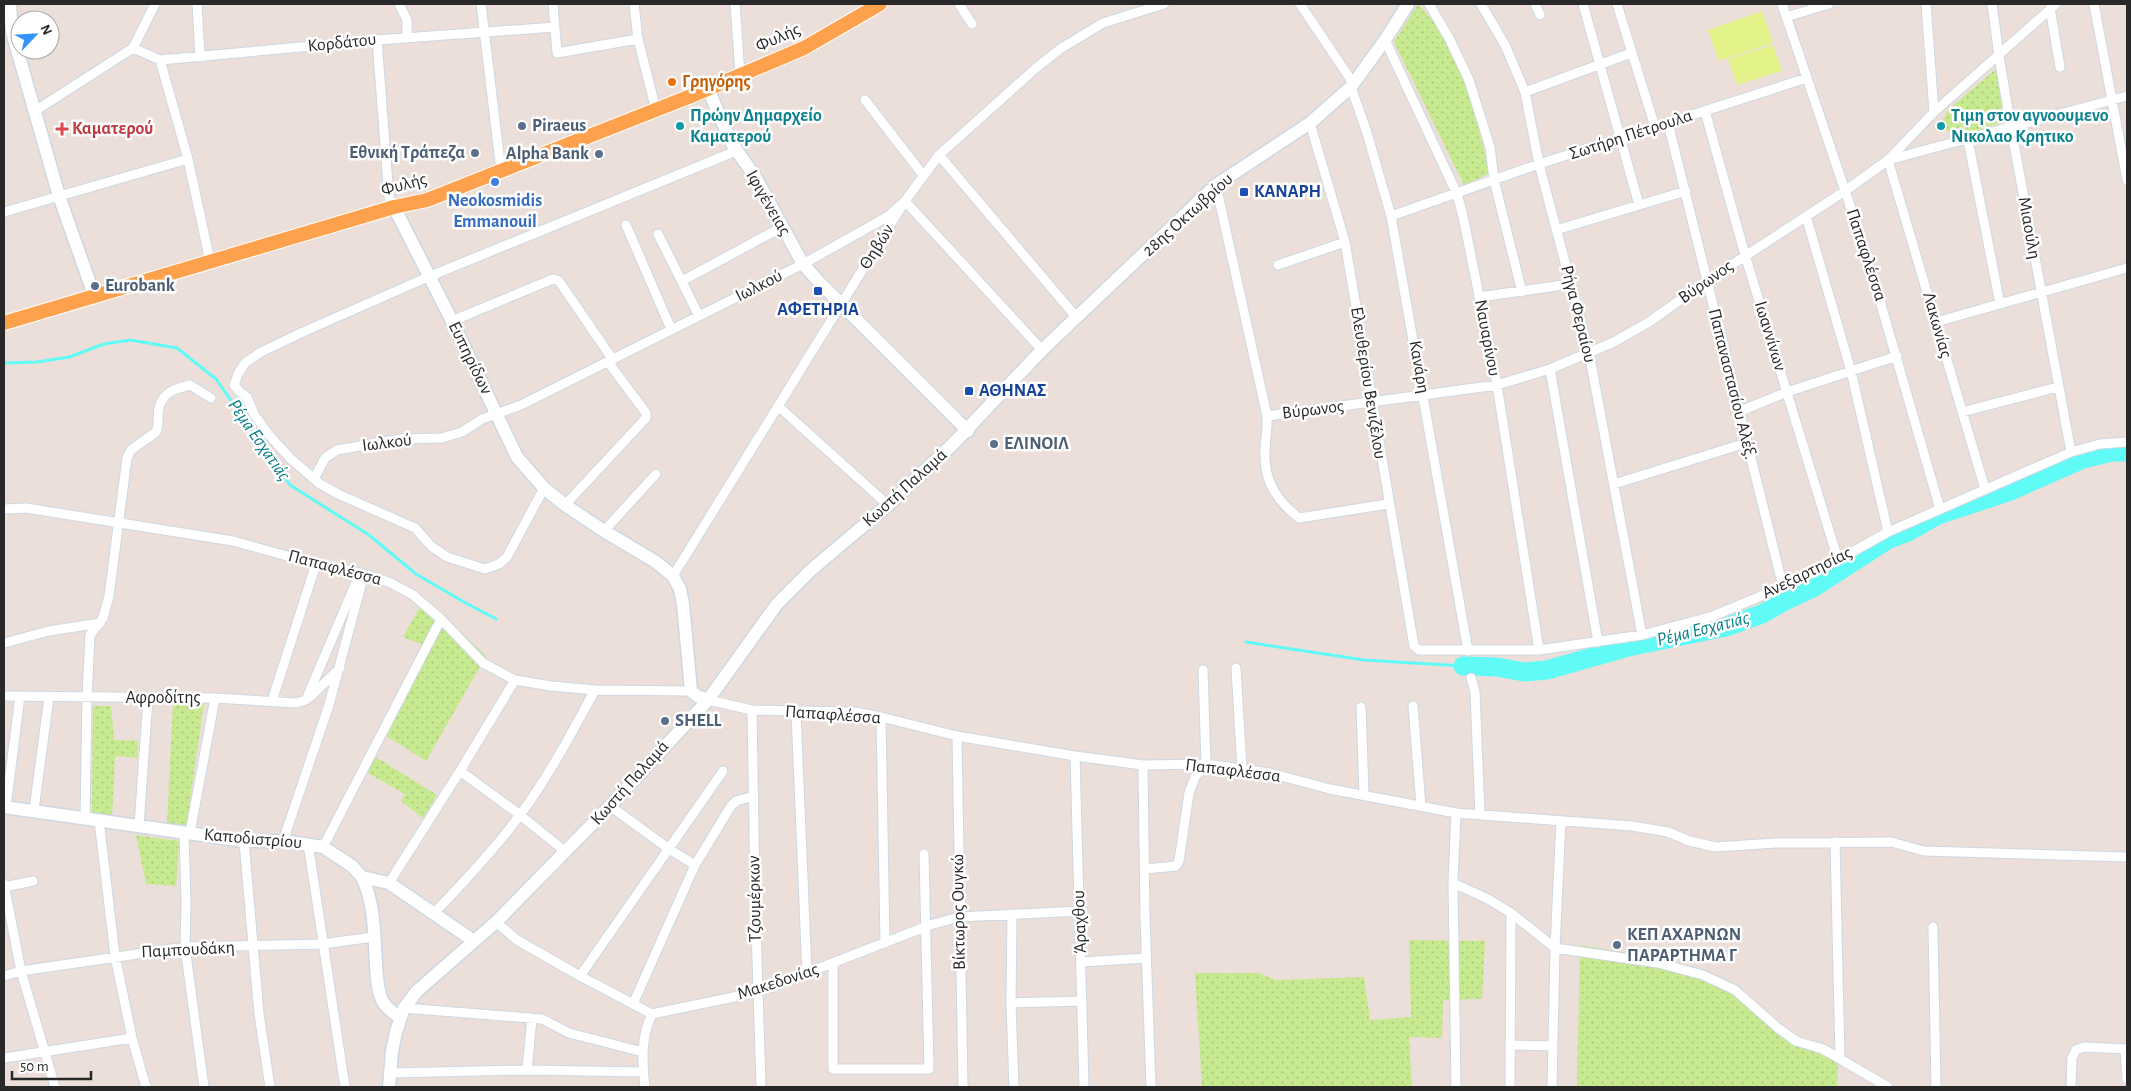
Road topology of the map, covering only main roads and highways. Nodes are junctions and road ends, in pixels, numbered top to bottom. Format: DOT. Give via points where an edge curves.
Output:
graph roads {
  1 [pos="880,4"];
  2 [pos="4,324"];
  1 -- 2 [label="main road, Φυλής" via="804,48 427,200 394,207"];
}
